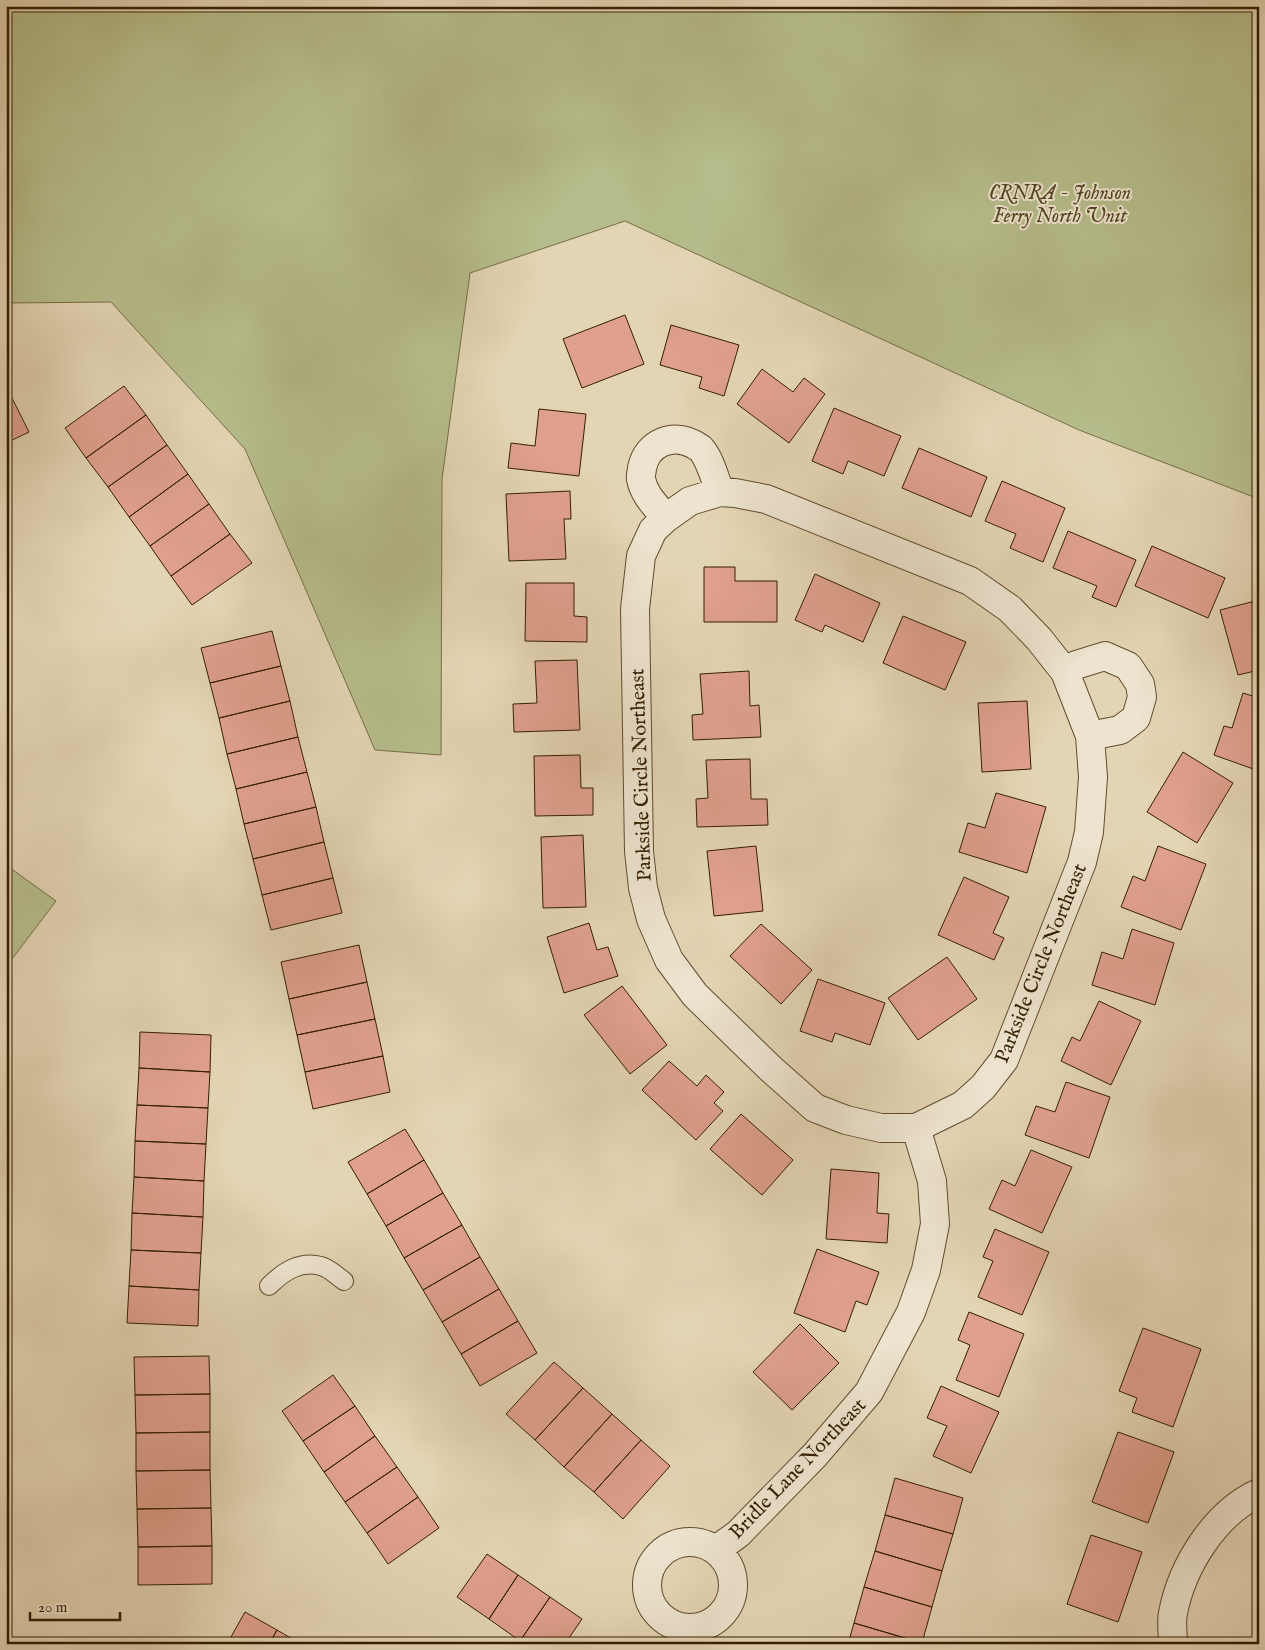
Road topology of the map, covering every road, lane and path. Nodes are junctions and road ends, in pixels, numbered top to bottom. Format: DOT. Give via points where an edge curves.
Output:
graph roads {
  1 [pos="720,492"];
  2 [pos="666,518"];
  3 [pos="1065,672"];
  4 [pos="1090,736"];
  5 [pos="916,1128"];
  6 [pos="344,1280"];
  7 [pos="269,1286"];
  8 [pos="1259,1493"];
  9 [pos="716,1550"];
  10 [pos="669,1635"];
  11 [pos="1173,1644"];
  1 -- 2 [label="street, Parkside Circle Northeast" via="690,501"];
  1 -- 2 [label="street" via="701,449 676,439 661,443 644,458 640,478 648,497"];
  1 -- 3 [label="street, Parkside Circle Northeast" via="766,499 970,581 1010,609"];
  2 -- 5 [label="street, Parkside Circle Northeast" via="653,530 641,556 635,609 639,851 651,919 669,960 695,995 816,1108 846,1120 881,1128"];
  3 -- 4 [label="street, Parkside Circle Northeast"];
  3 -- 4 [label="street" via="1076,664 1105,656 1128,666 1140,684 1142,697 1136,718 1120,730"];
  4 -- 5 [label="street, Parkside Circle Northeast" via="1093,777 1089,832 1082,862 1004,1060 983,1087 963,1105"];
  5 -- 9 [label="street, Bridle Lane Northeast" via="932,1181 935,1224 926,1270 911,1312 869,1392 808,1462 738,1534"];
  6 -- 7 [label="lane" via="322,1266 307,1265 290,1268"];
  8 -- 11 [label="street" via="1230,1512 1209,1533 1190,1562 1173,1614"];
  9 -- 10 [label="street" via="732,1574 733,1589 729,1603 721,1616 711,1623"];
  9 -- 10 [label="street" via="688,1542 674,1545 661,1552 652,1564 647,1576 647,1590 656,1612 666,1620"];
}
